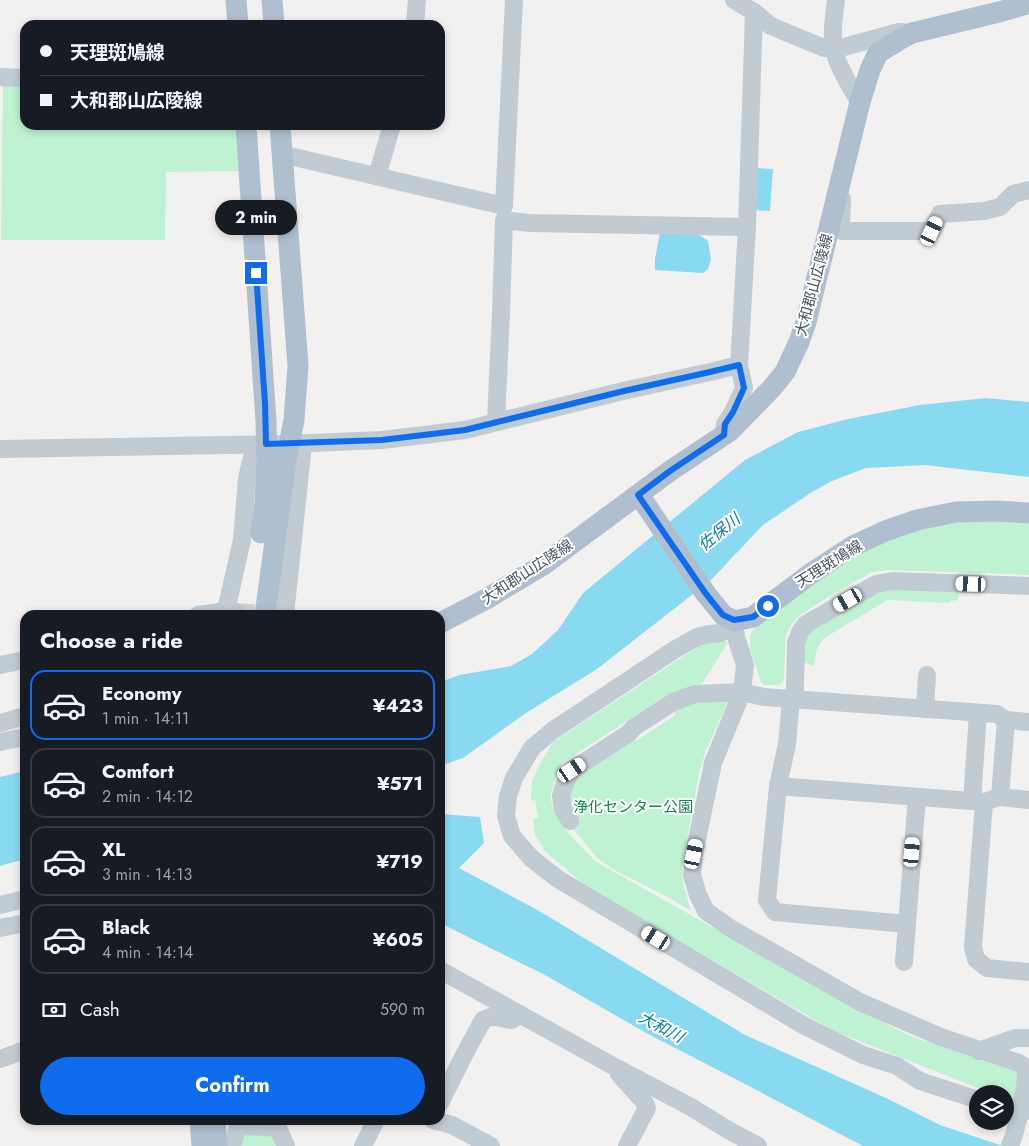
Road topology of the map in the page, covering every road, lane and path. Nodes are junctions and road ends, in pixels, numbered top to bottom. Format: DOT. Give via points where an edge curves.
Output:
graph roads {
  1 [pos="236,0"];
  2 [pos="272,0"];
  3 [pos="417,0"];
  4 [pos="514,0"];
  5 [pos="734,0"];
  6 [pos="836,0"];
  7 [pos="1029,2"];
  8 [pos="754,12"];
  9 [pos="238,20"];
  10 [pos="274,20"];
  11 [pos="415,20"];
  12 [pos="912,33"];
  13 [pos="834,48"];
  14 [pos="0,77"];
  15 [pos="20,78"];
  16 [pos="860,102"];
  17 [pos="246,130"];
  18 [pos="280,130"];
  19 [pos="391,130"];
  20 [pos="281,154"];
  21 [pos="377,176"];
  22 [pos="1029,190"];
  23 [pos="839,192"];
  24 [pos="746,227"];
  25 [pos="739,365"];
  26 [pos="496,422"];
  27 [pos="724,435"];
  28 [pos="266,444"];
  29 [pos="289,444"];
  30 [pos="0,449"];
  31 [pos="638,495"];
  32 [pos="1029,513"];
  33 [pos="1029,586"];
  34 [pos="235,610"];
  35 [pos="278,610"];
  36 [pos="445,620"];
  37 [pos="734,620"];
  38 [pos="20,661"];
  39 [pos="0,665"];
  40 [pos="927,675"];
  41 [pos="742,692"];
  42 [pos="792,698"];
  43 [pos="925,708"];
  44 [pos="978,713"];
  45 [pos="20,717"];
  46 [pos="1006,720"];
  47 [pos="1029,722"];
  48 [pos="0,723"];
  49 [pos="20,738"];
  50 [pos="0,742"];
  51 [pos="778,786"];
  52 [pos="917,797"];
  53 [pos="985,800"];
  54 [pos="1029,800"];
  55 [pos="570,820"];
  56 [pos="20,900"];
  57 [pos="0,904"];
  58 [pos="20,923"];
  59 [pos="906,924"];
  60 [pos="0,928"];
  61 [pos="904,962"];
  62 [pos="1029,972"];
  63 [pos="445,973"];
  64 [pos="520,1014"];
  65 [pos="1029,1038"];
  66 [pos="979,1051"];
  67 [pos="20,1052"];
  68 [pos="0,1059"];
  69 [pos="615,1067"];
  70 [pos="445,1093"];
  71 [pos="969,1097"];
  72 [pos="1014,1109"];
  73 [pos="1022,1113"];
  74 [pos="445,1123"];
  75 [pos="200,1125"];
  76 [pos="215,1125"];
  77 [pos="239,1125"];
  78 [pos="242,1125"];
  79 [pos="374,1125"];
  80 [pos="730,1131"];
  81 [pos="202,1146"];
  82 [pos="217,1146"];
  83 [pos="232,1146"];
  84 [pos="286,1146"];
  85 [pos="364,1146"];
  86 [pos="491,1146"];
  87 [pos="628,1146"];
  88 [pos="744,1146"];
  89 [pos="758,1146"];
  90 [pos="1010,1146"];
  1 -- 9 [label="main road"];
  2 -- 10 [label="main road"];
  3 -- 11 [label="street"];
  4 -- 21 [label="street" via="504,206"];
  5 -- 8 [label="street"];
  6 -- 13 [label="street"];
  7 -- 12 [label="main road, 大和郡山広陵線"];
  8 -- 13 [label="street" via="771,26 824,48"];
  8 -- 24 [label="street"];
  12 -- 13 [label="street" via="899,32"];
  12 -- 16 [label="main road, 大和郡山広陵線" via="878,53"];
  13 -- 16 [label="street"];
  14 -- 15 [label="street"];
  16 -- 23 [label="main road, 大和郡山広陵線"];
  17 -- 28 [label="main road"];
  18 -- 20 [label="main road"];
  19 -- 21 [label="street"];
  20 -- 21 [label="street"];
  20 -- 29 [label="main road" via="298,366"];
  22 -- 23 [label="street" via="1013,194 1000,207 940,214 932,231 841,232 842,199"];
  23 -- 27 [label="main road, 大和郡山広陵線" via="806,322 785,372"];
  24 -- 25 [label="street"];
  24 -- 26 [label="street" via="504,220"];
  25 -- 26 [label="street"];
  25 -- 27 [label="street" via="744,388 725,424"];
  26 -- 29 [label="street" via="465,430 382,440"];
  27 -- 31 [label="main road, 大和郡山広陵線"];
  28 -- 29 [label="street"];
  28 -- 30 [label="street"];
  28 -- 34 [label="main road" via="265,503"];
  29 -- 35 [label="main road" via="271,566"];
  31 -- 36 [label="main road, 大和郡山広陵線" via="543,564"];
  31 -- 37 [label="main road" via="706,594 723,615"];
  32 -- 37 [label="main road, 天理斑鳩線" via="956,512 885,531 853,546 813,572 753,617"];
  33 -- 42 [label="street" via="893,581 876,584 806,624 800,632 796,643"];
  37 -- 41 [label="street" via="745,665"];
  37 -- 71 [label="street" via="721,633 697,637 674,650 552,731 532,748 514,778 508,796 506,816 512,836 532,859 558,879 804,1025 863,1055 897,1066 920,1081"];
  38 -- 39 [label="street"];
  40 -- 43 [label="street"];
  41 -- 42 [label="street"];
  41 -- 55 [label="street" via="695,694 673,702 572,770 561,796 563,810"];
  41 -- 66 [label="street" via="713,763 694,854 692,875 706,911 860,1002"];
  42 -- 43 [label="street"];
  42 -- 51 [label="street"];
  43 -- 44 [label="street"];
  44 -- 46 [label="street" via="997,714"];
  44 -- 53 [label="street"];
  45 -- 48 [label="street"];
  46 -- 47 [label="street"];
  46 -- 53 [label="street"];
  49 -- 50 [label="street"];
  51 -- 52 [label="street"];
  51 -- 59 [label="street" via="767,900 775,912"];
  52 -- 53 [label="street"];
  52 -- 59 [label="street"];
  53 -- 54 [label="street"];
  53 -- 62 [label="street" via="973,947 976,959 987,968"];
  56 -- 57 [label="street"];
  58 -- 60 [label="street"];
  59 -- 61 [label="street"];
  63 -- 64 [label="street"];
  64 -- 69 [label="street"];
  64 -- 70 [label="street" via="510,1021 494,1016 483,1020"];
  65 -- 66 [label="street" via="1015,1038"];
  66 -- 73 [label="street" via="1025,1068 1028,1080"];
  67 -- 68 [label="street"];
  69 -- 80 [label="street"];
  69 -- 87 [label="street" via="647,1108"];
  72 -- 73 [label="street"];
  73 -- 90 [label="street"];
  74 -- 86 [label="street"];
  75 -- 81 [label="main road"];
  76 -- 82 [label="main road"];
  77 -- 83 [label="street"];
  78 -- 84 [label="street" via="278,1128"];
  79 -- 85 [label="street"];
  80 -- 88 [label="street"];
  80 -- 89 [label="street"];
}
